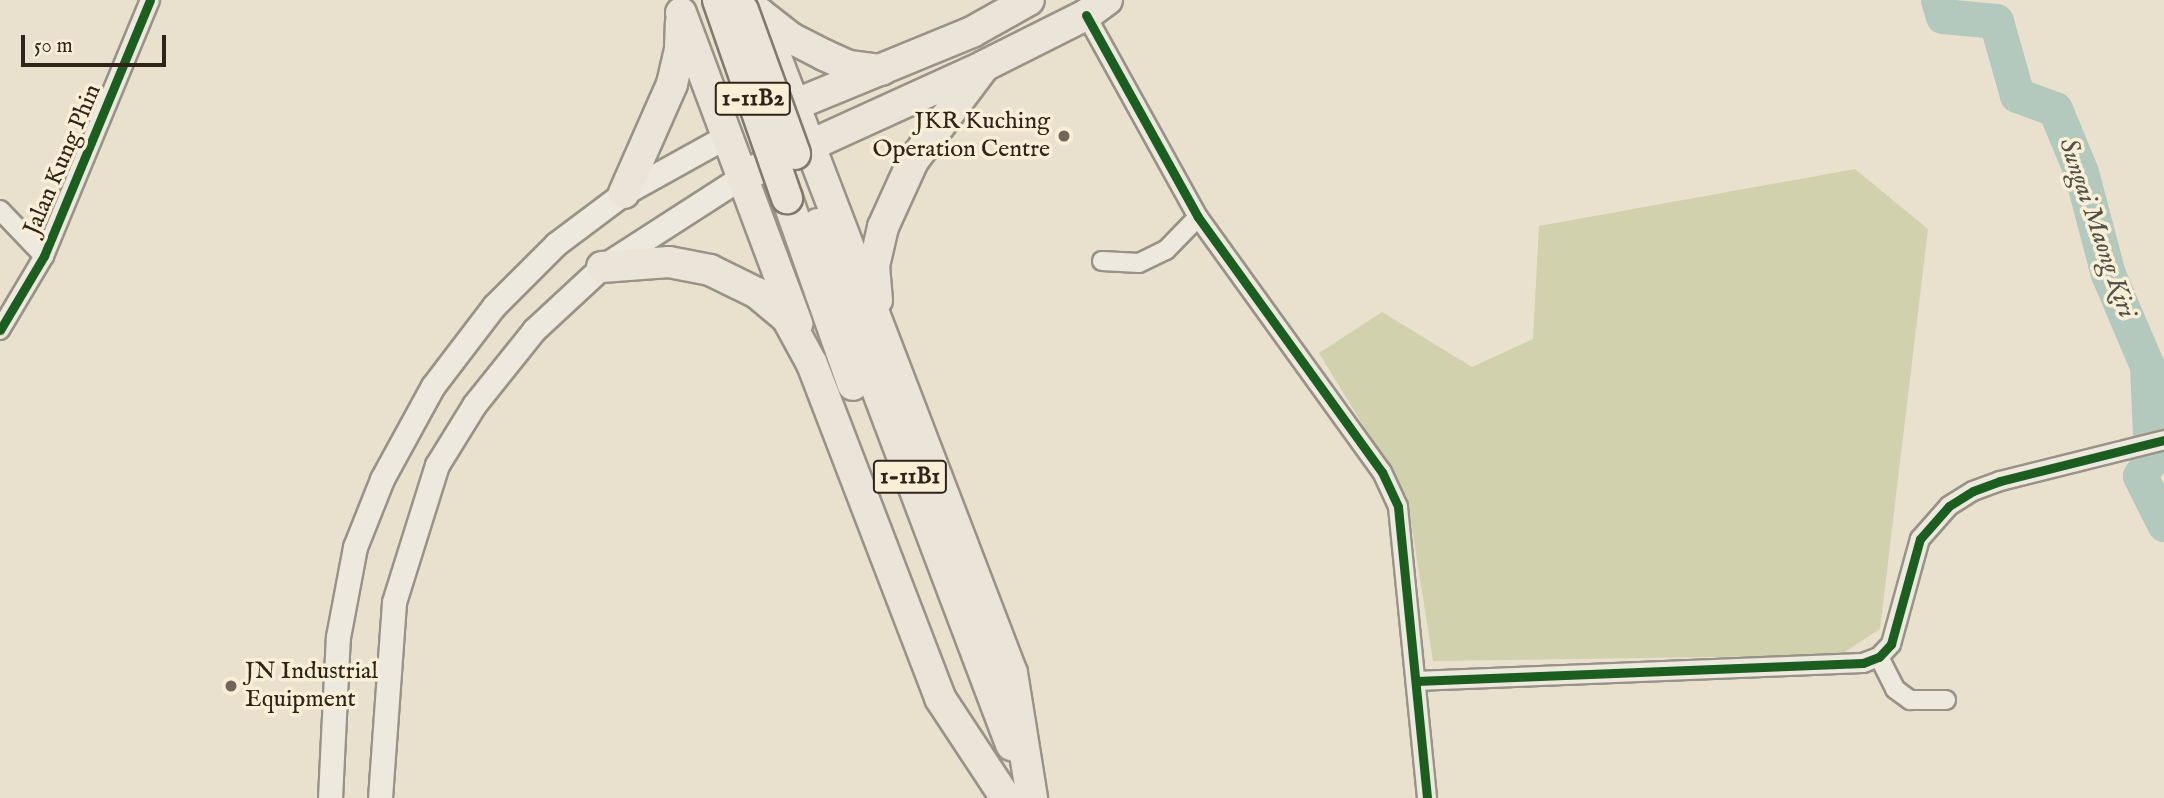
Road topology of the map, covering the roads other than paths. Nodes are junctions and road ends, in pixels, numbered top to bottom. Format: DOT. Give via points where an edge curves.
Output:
graph roads {
  1 [pos="150,0"];
  2 [pos="718,0"];
  3 [pos="1029,0"];
  4 [pos="751,4"];
  5 [pos="679,6"];
  6 [pos="1096,8"];
  7 [pos="984,66"];
  8 [pos="882,70"];
  9 [pos="794,104"];
  10 [pos="727,136"];
  11 [pos="809,146"];
  12 [pos="743,176"];
  13 [pos="624,193"];
  14 [pos="0,210"];
  15 [pos="1198,217"];
  16 [pos="44,256"];
  17 [pos="1102,261"];
  18 [pos="602,267"];
  19 [pos="0,330"];
  20 [pos="881,332"];
  21 [pos="812,364"];
  22 [pos="2164,440"];
  23 [pos="1879,657"];
  24 [pos="1416,681"];
  25 [pos="1945,700"];
  26 [pos="330,798"];
  27 [pos="380,798"];
  28 [pos="1008,798"];
  29 [pos="1032,798"];
  30 [pos="1427,798"];
  1 -- 16 [label="street, Jalan Kung Phin"];
  2 -- 28 [label="highway, 1-11B2, bridge" via="838,347"];
  3 -- 8 [label="highway" via="972,32"];
  4 -- 8 [label="highway" via="791,38 824,55"];
  4 -- 9 [label="highway"];
  4 -- 29 [label="highway, 1-11B1, bridge" via="859,342"];
  5 -- 10 [label="highway"];
  5 -- 13 [label="highway" via="680,48 672,84"];
  6 -- 7 [label="highway"];
  6 -- 15 [label="street"];
  7 -- 11 [label="highway"];
  7 -- 20 [label="highway" via="913,161 883,227 874,266"];
  8 -- 9 [label="highway"];
  9 -- 10 [label="highway"];
  9 -- 11 [label="highway"];
  10 -- 12 [label="highway"];
  10 -- 13 [label="main road"];
  11 -- 12 [label="highway"];
  11 -- 20 [label="highway"];
  12 -- 18 [label="main road"];
  12 -- 21 [label="highway"];
  13 -- 26 [label="main road" via="556,244 494,306 433,386 382,479 355,547 338,637"];
  14 -- 16 [label="street"];
  15 -- 17 [label="street" via="1166,250 1139,263"];
  15 -- 24 [label="street" via="1387,484 1398,507"];
  16 -- 19 [label="street, Jalan Kung Phin"];
  18 -- 21 [label="highway" via="669,262 710,270 757,293 787,318"];
  18 -- 27 [label="main road" via="534,330 474,405 437,464 394,602"];
  20 -- 29 [label="highway" via="1012,673"];
  21 -- 28 [label="highway" via="940,698"];
  22 -- 23 [label="street" via="2000,481 1949,506 1920,539 1891,644"];
  23 -- 24 [label="street" via="1833,667"];
  23 -- 25 [label="street" via="1895,689 1910,700"];
  24 -- 30 [label="street"];
}
